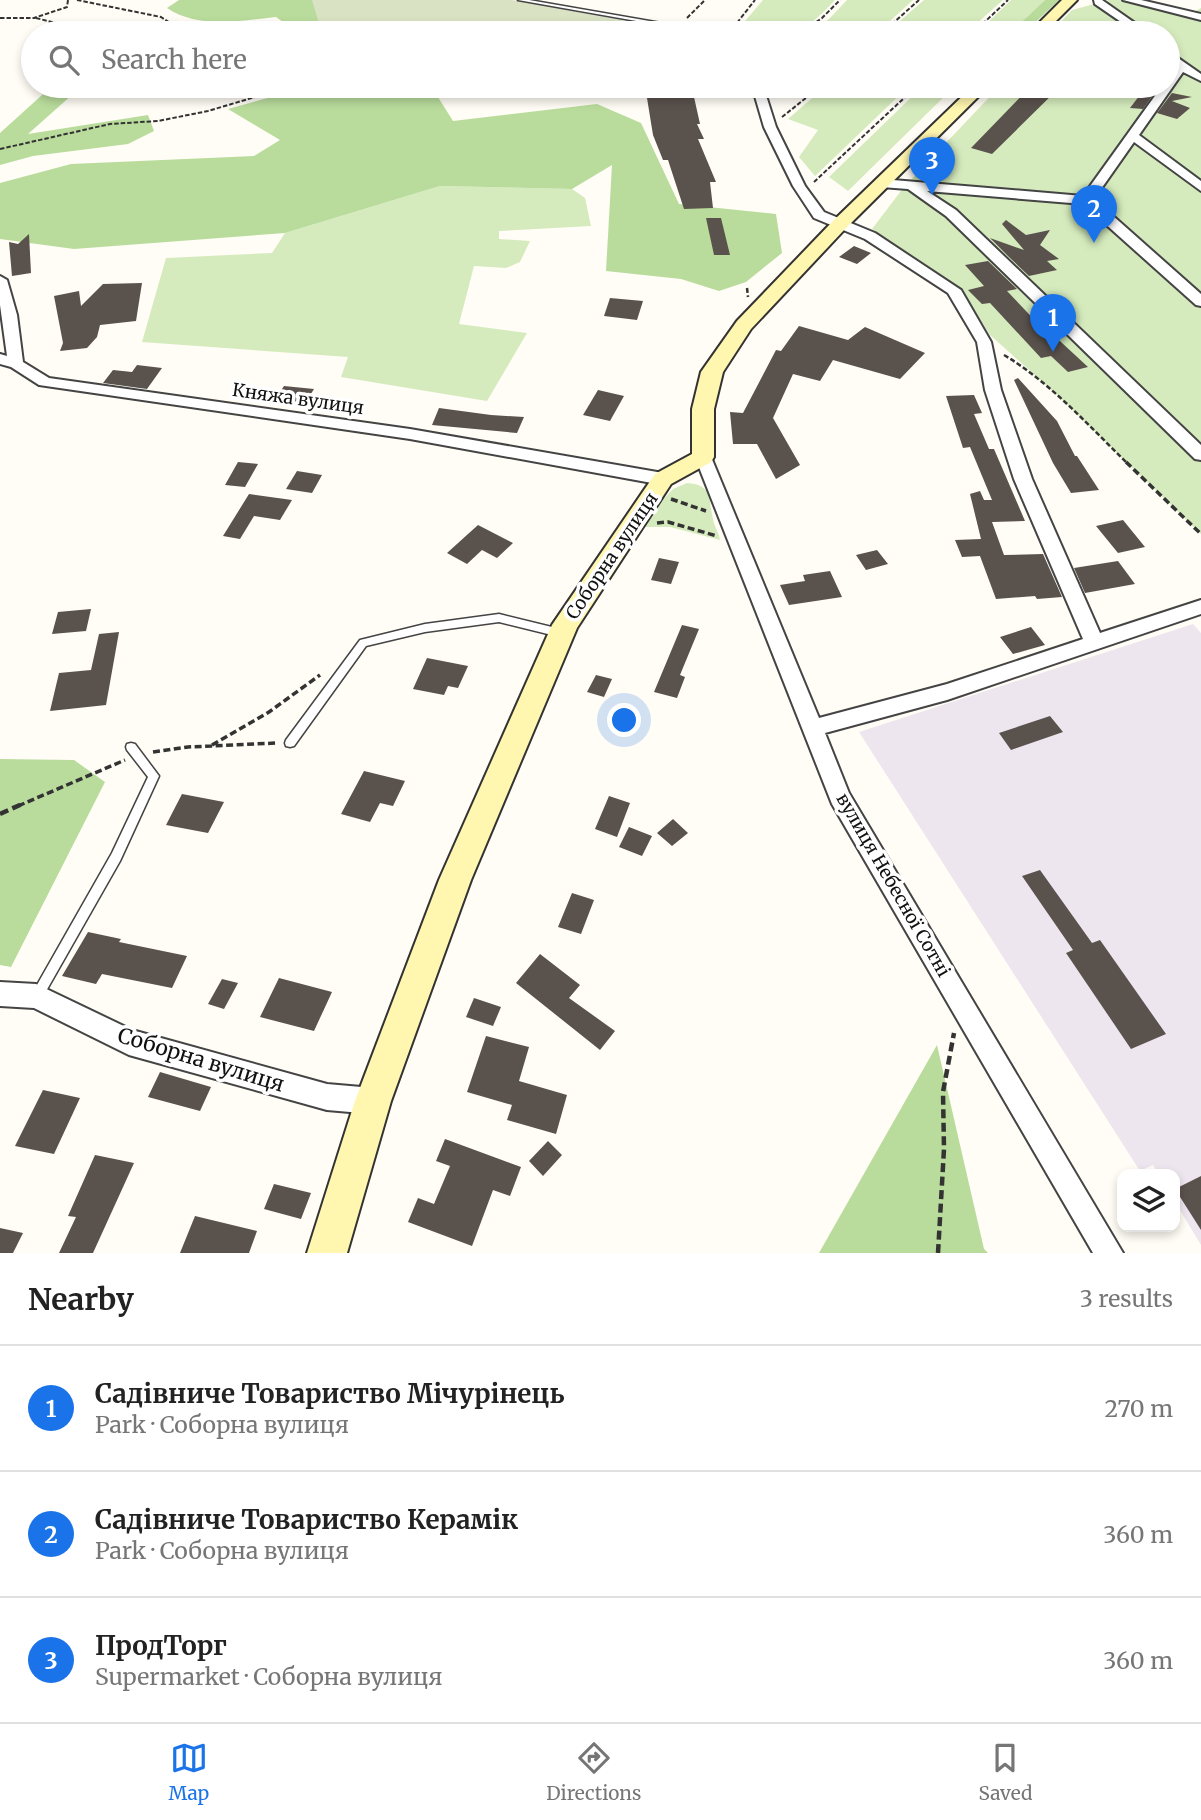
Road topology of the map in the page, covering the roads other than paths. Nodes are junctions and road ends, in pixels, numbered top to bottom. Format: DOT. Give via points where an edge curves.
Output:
graph roads {
  1 [pos="520,0"];
  2 [pos="1070,0"];
  3 [pos="1128,0"];
  4 [pos="1098,2"];
  5 [pos="1201,17"];
  6 [pos="637,21"];
  7 [pos="1048,21"];
  8 [pos="1126,21"];
  9 [pos="1181,67"];
  10 [pos="1201,78"];
  11 [pos="761,98"];
  12 [pos="969,98"];
  13 [pos="1159,98"];
  14 [pos="1133,135"];
  15 [pos="881,183"];
  16 [pos="912,186"];
  17 [pos="1201,187"];
  18 [pos="1087,201"];
  19 [pos="839,225"];
  20 [pos="0,280"];
  21 [pos="1201,302"];
  22 [pos="8,361"];
  23 [pos="1201,455"];
  24 [pos="703,457"];
  25 [pos="657,488"];
  26 [pos="1201,607"];
  27 [pos="561,634"];
  28 [pos="1094,641"];
  29 [pos="813,728"];
  30 [pos="290,743"];
  31 [pos="131,747"];
  32 [pos="0,994"];
  33 [pos="36,996"];
  34 [pos="373,1101"];
  35 [pos="327,1253"];
  36 [pos="1109,1253"];
  1 -- 6 [label="lane"];
  2 -- 7 [label="main road"];
  3 -- 5 [label="street"];
  4 -- 8 [label="street"];
  9 -- 10 [label="street"];
  11 -- 19 [label="street" via="799,186 819,215"];
  12 -- 15 [label="main road"];
  13 -- 14 [label="street"];
  14 -- 17 [label="street"];
  14 -- 18 [label="street"];
  15 -- 16 [label="street"];
  15 -- 19 [label="main road"];
  16 -- 18 [label="street"];
  16 -- 23 [label="street" via="951,212"];
  18 -- 21 [label="street"];
  19 -- 24 [label="main road" via="746,322 712,372 703,409"];
  19 -- 28 [label="street" via="870,236 954,289 984,342 993,390 1023,479"];
  20 -- 22 [label="street, Княжа вулиця" via="10,315"];
  22 -- 25 [label="street, Княжа вулиця" via="45,382 410,434"];
  24 -- 25 [label="main road, Соборна вулиця"];
  24 -- 29 [label="street, вулиця Небесної Сотні"];
  25 -- 27 [label="main road, Соборна вулиця"];
  26 -- 28 [label="street"];
  27 -- 30 [label="lane" via="499,618 425,628 363,643"];
  27 -- 34 [label="main road, Соборна вулиця" via="455,880"];
  28 -- 29 [label="street" via="947,692"];
  29 -- 36 [label="street, вулиця Небесної Сотні" via="841,797"];
  31 -- 33 [label="lane" via="154,776 116,857"];
  32 -- 33 [label="street"];
  33 -- 34 [label="street, Соборна вулиця" via="129,1042 327,1097"];
  34 -- 35 [label="main road, Соборна вулиця"];
}
